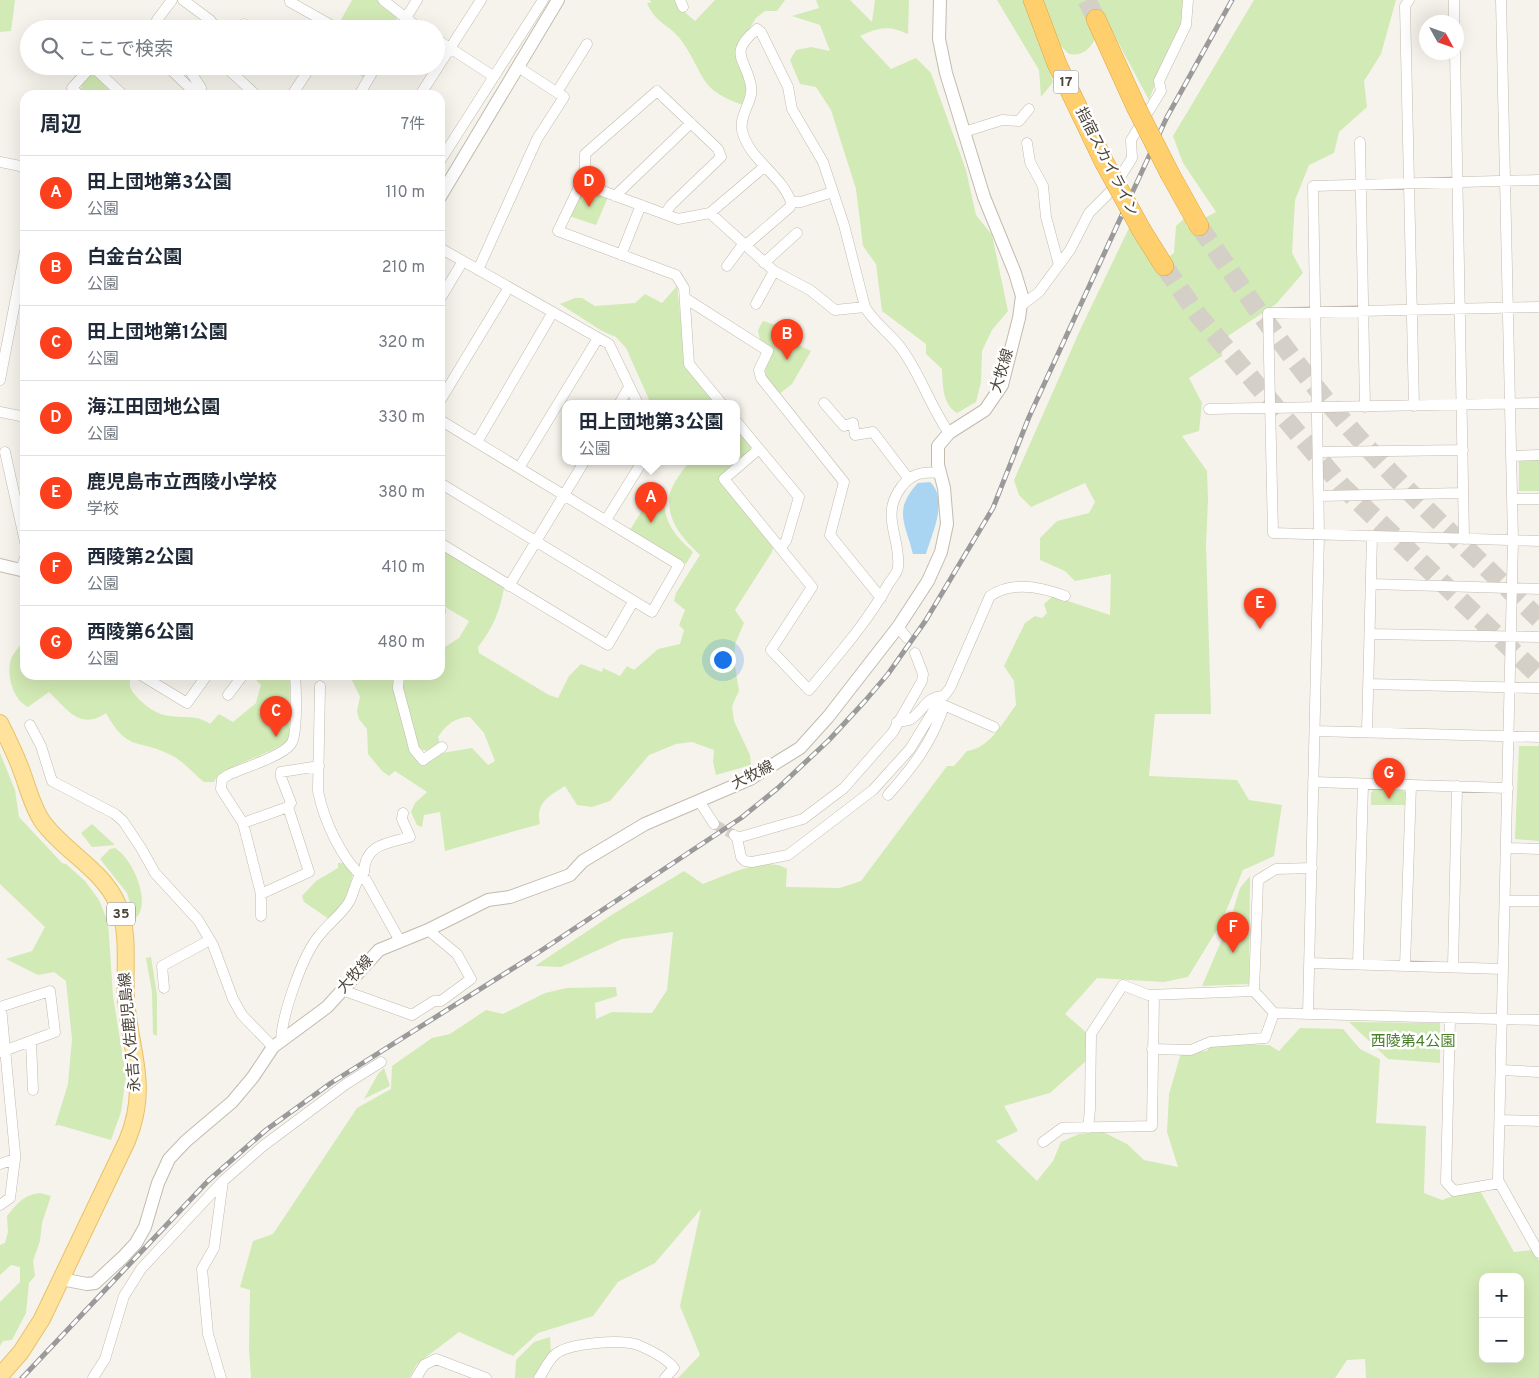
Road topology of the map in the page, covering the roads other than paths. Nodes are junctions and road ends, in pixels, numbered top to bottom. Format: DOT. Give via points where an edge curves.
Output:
graph roads {
  1 [pos="172,0"];
  2 [pos="183,0"];
  3 [pos="290,0"];
  4 [pos="383,0"];
  5 [pos="417,0"];
  6 [pos="481,0"];
  7 [pos="543,0"];
  8 [pos="558,0"];
  9 [pos="940,0"];
  10 [pos="1033,0"];
  11 [pos="1188,0"];
  12 [pos="1410,0"];
  13 [pos="1454,0"];
  14 [pos="1500,0"];
  15 [pos="1454,15"];
  16 [pos="405,18"];
  17 [pos="1096,19"];
  18 [pos="157,20"];
  19 [pos="210,20"];
  20 [pos="322,20"];
  21 [pos="408,20"];
  22 [pos="587,44"];
  23 [pos="445,45"];
  24 [pos="449,48"];
  25 [pos="445,54"];
  26 [pos="1455,60"];
  27 [pos="518,67"];
  28 [pos="84,75"];
  29 [pos="102,75"];
  30 [pos="177,75"];
  31 [pos="193,75"];
  32 [pos="235,75"];
  33 [pos="304,75"];
  34 [pos="371,75"];
  35 [pos="432,75"];
  36 [pos="493,76"];
  37 [pos="74,90"];
  38 [pos="118,90"];
  39 [pos="193,90"];
  40 [pos="200,90"];
  41 [pos="251,90"];
  42 [pos="295,90"];
  43 [pos="362,90"];
  44 [pos="423,90"];
  45 [pos="557,92"];
  46 [pos="1029,109"];
  47 [pos="691,123"];
  48 [pos="964,132"];
  49 [pos="1360,142"];
  50 [pos="1027,143"];
  51 [pos="445,153"];
  52 [pos="0,162"];
  53 [pos="20,166"];
  54 [pos="764,166"];
  55 [pos="1539,180"];
  56 [pos="1505,181"];
  57 [pos="1457,182"];
  58 [pos="580,183"];
  59 [pos="1409,184"];
  60 [pos="1362,185"];
  61 [pos="445,189"];
  62 [pos="833,192"];
  63 [pos="615,196"];
  64 [pos="791,202"];
  65 [pos="641,205"];
  66 [pos="710,213"];
  67 [pos="665,214"];
  68 [pos="1199,226"];
  69 [pos="797,233"];
  70 [pos="745,244"];
  71 [pos="445,251"];
  72 [pos="621,255"];
  73 [pos="463,261"];
  74 [pos="764,263"];
  75 [pos="1059,265"];
  76 [pos="727,266"];
  77 [pos="1164,266"];
  78 [pos="478,270"];
  79 [pos="774,271"];
  80 [pos="20,277"];
  81 [pos="509,287"];
  82 [pos="445,291"];
  83 [pos="684,298"];
  84 [pos="756,304"];
  85 [pos="1022,305"];
  86 [pos="865,307"];
  87 [pos="1508,308"];
  88 [pos="1539,308"];
  89 [pos="1460,309"];
  90 [pos="1412,310"];
  91 [pos="1364,311"];
  92 [pos="553,312"];
  93 [pos="1316,312"];
  94 [pos="598,338"];
  95 [pos="0,380"];
  96 [pos="629,387"];
  97 [pos="445,393"];
  98 [pos="621,400"];
  99 [pos="636,400"];
  100 [pos="719,400"];
  101 [pos="824,403"];
  102 [pos="1539,403"];
  103 [pos="1510,404"];
  104 [pos="1462,405"];
  105 [pos="1365,406"];
  106 [pos="1414,406"];
  107 [pos="1318,407"];
  108 [pos="1270,408"];
  109 [pos="1209,409"];
  110 [pos="0,412"];
  111 [pos="20,416"];
  112 [pos="445,423"];
  113 [pos="740,426"];
  114 [pos="949,433"];
  115 [pos="476,442"];
  116 [pos="760,449"];
  117 [pos="1463,450"];
  118 [pos="5,452"];
  119 [pos="1319,452"];
  120 [pos="1539,455"];
  121 [pos="1511,456"];
  122 [pos="582,465"];
  123 [pos="640,465"];
  124 [pos="519,468"];
  125 [pos="939,473"];
  126 [pos="908,478"];
  127 [pos="445,487"];
  128 [pos="1463,493"];
  129 [pos="564,495"];
  130 [pos="1319,496"];
  131 [pos="1539,498"];
  132 [pos="1512,499"];
  133 [pos="20,520"];
  134 [pos="606,520"];
  135 [pos="1320,534"];
  136 [pos="1372,536"];
  137 [pos="1464,539"];
  138 [pos="1513,540"];
  139 [pos="1539,541"];
  140 [pos="536,542"];
  141 [pos="445,546"];
  142 [pos="780,548"];
  143 [pos="0,565"];
  144 [pos="20,566"];
  145 [pos="1371,584"];
  146 [pos="509,586"];
  147 [pos="1512,588"];
  148 [pos="1539,589"];
  149 [pos="1065,596"];
  150 [pos="882,598"];
  151 [pos="633,602"];
  152 [pos="898,628"];
  153 [pos="1370,634"];
  154 [pos="1511,636"];
  155 [pos="1539,637"];
  156 [pos="907,638"];
  157 [pos="916,653"];
  158 [pos="150,680"];
  159 [pos="203,680"];
  160 [pos="239,680"];
  161 [pos="295,680"];
  162 [pos="399,680"];
  163 [pos="1368,684"];
  164 [pos="320,686"];
  165 [pos="1510,687"];
  166 [pos="1539,688"];
  167 [pos="228,695"];
  168 [pos="942,701"];
  169 [pos="897,722"];
  170 [pos="0,723"];
  171 [pos="30,725"];
  172 [pos="994,727"];
  173 [pos="1315,731"];
  174 [pos="1367,732"];
  175 [pos="1509,736"];
  176 [pos="1539,737"];
  177 [pos="442,747"];
  178 [pos="319,766"];
  179 [pos="1313,782"];
  180 [pos="1363,784"];
  181 [pos="1411,785"];
  182 [pos="1457,786"];
  183 [pos="1508,788"];
  184 [pos="888,795"];
  185 [pos="699,801"];
  186 [pos="288,807"];
  187 [pos="403,812"];
  188 [pos="243,823"];
  189 [pos="714,824"];
  190 [pos="1506,848"];
  191 [pos="1539,849"];
  192 [pos="1312,868"];
  193 [pos="360,875"];
  194 [pos="261,894"];
  195 [pos="1505,900"];
  196 [pos="1539,901"];
  197 [pos="261,916"];
  198 [pos="428,930"];
  199 [pos="210,940"];
  200 [pos="400,941"];
  201 [pos="1310,963"];
  202 [pos="1358,964"];
  203 [pos="1405,966"];
  204 [pos="1453,967"];
  205 [pos="1504,969"];
  206 [pos="164,988"];
  207 [pos="342,990"];
  208 [pos="1254,991"];
  209 [pos="1154,995"];
  210 [pos="1,1007"];
  211 [pos="1274,1013"];
  212 [pos="1308,1014"];
  213 [pos="1450,1018"];
  214 [pos="1502,1019"];
  215 [pos="1539,1020"];
  216 [pos="30,1041"];
  217 [pos="277,1044"];
  218 [pos="1152,1049"];
  219 [pos="3,1051"];
  220 [pos="381,1062"];
  221 [pos="1501,1070"];
  222 [pos="1539,1072"];
  223 [pos="33,1090"];
  224 [pos="1500,1120"];
  225 [pos="1539,1121"];
  226 [pos="1088,1128"];
  227 [pos="1043,1142"];
  228 [pos="14,1159"];
  229 [pos="0,1164"];
  230 [pos="223,1181"];
  231 [pos="1500,1183"];
  232 [pos="0,1205"];
  233 [pos="1539,1253"];
  234 [pos="61,1279"];
  235 [pos="0,1376"];
  236 [pos="93,1378"];
  237 [pos="221,1378"];
  238 [pos="416,1378"];
  239 [pos="486,1378"];
  240 [pos="539,1378"];
  241 [pos="665,1378"];
  1 -- 18 [label="street"];
  2 -- 19 [label="street"];
  3 -- 20 [label="street"];
  4 -- 16 [label="street"];
  5 -- 16 [label="street"];
  6 -- 24 [label="street"];
  7 -- 36 [label="street"];
  8 -- 27 [label="street"];
  9 -- 48 [label="street, 大牧線" via="938,28 942,58"];
  10 -- 77 [label="highway, 指宿スカイライン / 17, bridge" via="1057,64 1104,162"];
  11 -- 75 [label="street" via="1186,25 1159,81 1161,91 1132,140 1132,158 1112,190 1089,213"];
  12 -- 59 [label="street" via="1405,6"];
  13 -- 15 [label="street"];
  14 -- 56 [label="street"];
  16 -- 21 [label="street"];
  17 -- 68 [label="highway, bridge" via="1136,107"];
  22 -- 45 [label="street"];
  23 -- 24 [label="street"];
  24 -- 25 [label="street"];
  24 -- 36 [label="street"];
  26 -- 57 [label="street"];
  27 -- 45 [label="street"];
  27 -- 61 [label="street"];
  28 -- 37 [label="street" via="72,88"];
  29 -- 38 [label="street"];
  30 -- 39 [label="street"];
  31 -- 40 [label="street"];
  32 -- 41 [label="street"];
  33 -- 42 [label="street"];
  34 -- 43 [label="street"];
  35 -- 44 [label="street"];
  36 -- 51 [label="street"];
  45 -- 78 [label="street" via="564,97 537,138"];
  46 -- 48 [label="street" via="1019,121 1002,120"];
  47 -- 58 [label="street" via="657,91 585,154 585,173"];
  47 -- 63 [label="street"];
  47 -- 67 [label="street" via="718,149 721,157"];
  48 -- 85 [label="street, 大牧線" via="989,213 1020,285"];
  49 -- 60 [label="street"];
  50 -- 75 [label="street" via="1030,162 1043,186 1046,217"];
  52 -- 53 [label="street"];
  54 -- 62 [label="street" via="742,129 742,119 752,94 740,50 757,29 788,87 792,109 823,162"];
  54 -- 64 [label="street" via="777,179"];
  54 -- 66 [label="street"];
  55 -- 56 [label="street"];
  56 -- 57 [label="street"];
  56 -- 87 [label="street"];
  57 -- 59 [label="street"];
  57 -- 89 [label="street"];
  58 -- 63 [label="street"];
  58 -- 72 [label="street" via="558,232"];
  59 -- 60 [label="street"];
  59 -- 90 [label="street"];
  60 -- 91 [label="street"];
  60 -- 93 [label="street" via="1313,186"];
  62 -- 64 [label="street"];
  62 -- 86 [label="street"];
  63 -- 65 [label="street"];
  64 -- 70 [label="street" via="790,207"];
  65 -- 67 [label="street"];
  65 -- 72 [label="street"];
  66 -- 67 [label="street" via="678,219"];
  66 -- 70 [label="street"];
  69 -- 74 [label="street"];
  70 -- 74 [label="street"];
  70 -- 76 [label="street"];
  71 -- 73 [label="street"];
  72 -- 83 [label="street" via="676,275 684,288"];
  73 -- 78 [label="street"];
  73 -- 82 [label="street"];
  74 -- 79 [label="street"];
  75 -- 85 [label="street" via="1039,292"];
  78 -- 81 [label="street"];
  79 -- 84 [label="street"];
  79 -- 86 [label="street" via="810,290 835,310"];
  80 -- 95 [label="street"];
  81 -- 92 [label="street"];
  81 -- 97 [label="street"];
  83 -- 100 [label="street" via="690,364"];
  83 -- 150 [label="street" via="768,351 759,370 761,378 844,482 830,535"];
  85 -- 114 [label="street, 大牧線" via="997,395 977,417"];
  86 -- 114 [label="street" via="900,347 924,384"];
  87 -- 88 [label="street"];
  87 -- 89 [label="street"];
  87 -- 103 [label="street"];
  89 -- 90 [label="street"];
  89 -- 104 [label="street"];
  90 -- 91 [label="street"];
  90 -- 106 [label="street"];
  91 -- 93 [label="street"];
  91 -- 105 [label="street"];
  92 -- 94 [label="street"];
  92 -- 115 [label="street"];
  93 -- 107 [label="street"];
  93 -- 108 [label="street" via="1268,313"];
  94 -- 96 [label="street" via="613,348"];
  94 -- 124 [label="street"];
  96 -- 98 [label="street"];
  96 -- 99 [label="street"];
  101 -- 126 [label="street" via="844,426 853,422 856,435 873,432"];
  102 -- 103 [label="street"];
  103 -- 104 [label="street"];
  103 -- 121 [label="street"];
  104 -- 106 [label="street"];
  104 -- 117 [label="street"];
  105 -- 106 [label="street"];
  105 -- 107 [label="street"];
  107 -- 108 [label="street"];
  107 -- 119 [label="street"];
  108 -- 109 [label="street"];
  108 -- 135 [label="street" via="1273,533"];
  110 -- 111 [label="street"];
  112 -- 115 [label="street"];
  113 -- 116 [label="street"];
  114 -- 125 [label="street, 大牧線" via="938,446"];
  115 -- 124 [label="street"];
  116 -- 142 [label="street" via="799,497 786,541"];
  116 -- 142 [label="street" via="724,479"];
  117 -- 119 [label="street"];
  117 -- 128 [label="street"];
  118 -- 133 [label="street"];
  119 -- 130 [label="street"];
  120 -- 121 [label="street"];
  121 -- 132 [label="street"];
  122 -- 129 [label="street"];
  123 -- 134 [label="street"];
  124 -- 129 [label="street"];
  125 -- 126 [label="street" via="927,472"];
  125 -- 152 [label="street, 大牧線" via="947,512 945,538 928,581"];
  126 -- 150 [label="street" via="892,505 898,568"];
  127 -- 140 [label="street"];
  128 -- 130 [label="street"];
  128 -- 137 [label="street"];
  129 -- 134 [label="street"];
  129 -- 140 [label="street"];
  130 -- 135 [label="street"];
  131 -- 132 [label="street"];
  132 -- 138 [label="street"];
  134 -- 151 [label="street" via="679,565 652,612"];
  135 -- 136 [label="street"];
  135 -- 173 [label="street"];
  136 -- 137 [label="street"];
  136 -- 145 [label="street"];
  137 -- 138 [label="street"];
  138 -- 139 [label="street"];
  138 -- 147 [label="street"];
  140 -- 146 [label="street"];
  140 -- 151 [label="street"];
  141 -- 146 [label="street"];
  142 -- 150 [label="street" via="812,587 771,650 809,690"];
  143 -- 144 [label="street"];
  145 -- 147 [label="street"];
  145 -- 153 [label="street"];
  146 -- 151 [label="street" via="608,645"];
  147 -- 148 [label="street"];
  147 -- 154 [label="street"];
  149 -- 168 [label="street" via="1029,587 996,592 990,596"];
  152 -- 156 [label="street"];
  152 -- 185 [label="street, 大牧線" via="800,748 766,771"];
  153 -- 154 [label="street"];
  153 -- 163 [label="street"];
  154 -- 155 [label="street"];
  154 -- 165 [label="street"];
  157 -- 169 [label="street" via="922,681"];
  158 -- 159 [label="street" via="187,703"];
  160 -- 167 [label="street"];
  161 -- 188 [label="street" via="291,744 228,775 220,784"];
  162 -- 177 [label="street" via="414,749 423,760"];
  163 -- 165 [label="street"];
  163 -- 174 [label="street"];
  164 -- 178 [label="street"];
  165 -- 166 [label="street"];
  165 -- 175 [label="street"];
  168 -- 169 [label="street" via="935,696 909,720"];
  168 -- 169 [label="street" via="910,749 873,790 788,856 752,862 741,857 735,837 803,819 844,788 893,732"];
  168 -- 172 [label="street"];
  168 -- 184 [label="street" via="935,732 908,773"];
  170 -- 234 [label="main road, 永吉入佐鹿児島線 / 35" via="41,818 60,843 104,881 119,907 125,936 126,1000 138,1069 136,1110 127,1141"];
  171 -- 199 [label="street" via="41,746 52,781 123,821 155,873 198,920"];
  173 -- 174 [label="street"];
  173 -- 179 [label="street"];
  174 -- 175 [label="street"];
  175 -- 176 [label="street"];
  175 -- 183 [label="street"];
  178 -- 186 [label="street" via="281,772 291,803"];
  178 -- 193 [label="street" via="318,791 324,815 338,844"];
  179 -- 180 [label="street"];
  179 -- 192 [label="street"];
  180 -- 181 [label="street"];
  180 -- 202 [label="street"];
  181 -- 182 [label="street"];
  181 -- 203 [label="street"];
  182 -- 183 [label="street"];
  182 -- 204 [label="street"];
  183 -- 190 [label="street"];
  185 -- 189 [label="street"];
  185 -- 198 [label="street, 大牧線" via="645,824 608,845 583,861 570,876 510,897 488,900"];
  186 -- 188 [label="street"];
  186 -- 194 [label="street" via="308,872"];
  187 -- 193 [label="street" via="402,819 410,837 372,850"];
  188 -- 194 [label="street"];
  190 -- 191 [label="street"];
  190 -- 195 [label="street"];
  192 -- 201 [label="street"];
  192 -- 208 [label="street" via="1276,869 1258,880"];
  193 -- 200 [label="street" via="366,880"];
  193 -- 217 [label="street" via="350,900 317,937 304,961"];
  194 -- 197 [label="street"];
  195 -- 196 [label="street"];
  195 -- 205 [label="street"];
  198 -- 200 [label="street, 大牧線"];
  198 -- 207 [label="street" via="457,954 471,979 441,1001 434,1000 412,1015"];
  199 -- 206 [label="street" via="162,966"];
  199 -- 217 [label="street" via="242,1015"];
  200 -- 207 [label="street, 大牧線" via="378,950"];
  201 -- 202 [label="street"];
  201 -- 212 [label="street"];
  202 -- 203 [label="street"];
  203 -- 204 [label="street"];
  204 -- 205 [label="street"];
  205 -- 214 [label="street"];
  207 -- 217 [label="street, 大牧線" via="327,1007"];
  208 -- 209 [label="street"];
  208 -- 211 [label="street"];
  209 -- 218 [label="street"];
  209 -- 226 [label="street" via="1122,985 1091,1034"];
  210 -- 216 [label="street" via="50,991 55,1032"];
  210 -- 219 [label="street"];
  211 -- 212 [label="street"];
  211 -- 218 [label="street" via="1265,1038 1210,1042 1192,1050"];
  212 -- 213 [label="street"];
  213 -- 214 [label="street"];
  213 -- 231 [label="street" via="1446,1182 1454,1192"];
  214 -- 215 [label="street"];
  214 -- 221 [label="street"];
  216 -- 219 [label="street"];
  216 -- 223 [label="street"];
  217 -- 234 [label="street, 大牧線" via="232,1102 168,1159 145,1227 136,1243 95,1283"];
  218 -- 226 [label="street" via="1152,1126"];
  219 -- 228 [label="street"];
  220 -- 230 [label="street" via="290,1124"];
  221 -- 222 [label="street"];
  221 -- 224 [label="street"];
  224 -- 225 [label="street"];
  224 -- 231 [label="street"];
  226 -- 227 [label="street" via="1062,1128"];
  228 -- 229 [label="street"];
  228 -- 232 [label="street" via="10,1198"];
  230 -- 236 [label="street" via="141,1269 124,1296 107,1354"];
  230 -- 237 [label="street" via="214,1248 202,1269 208,1334"];
  231 -- 233 [label="street"];
  234 -- 235 [label="main road, 永吉入佐鹿児島線 / 35" via="32,1336"];
  238 -- 239 [label="street" via="424,1365 436,1359"];
  240 -- 241 [label="street" via="555,1353 571,1347 614,1343 637,1345 667,1360 674,1368"];
}
